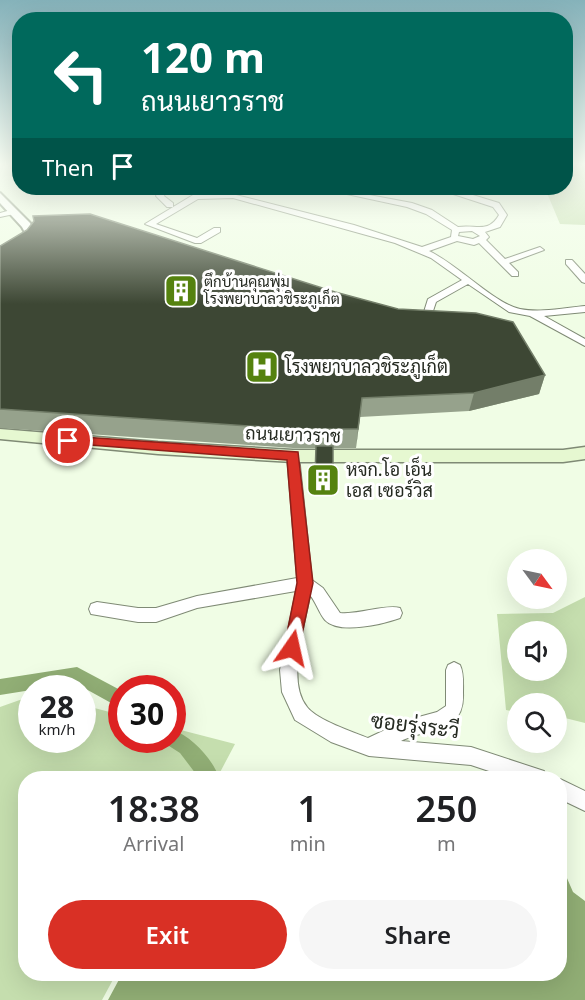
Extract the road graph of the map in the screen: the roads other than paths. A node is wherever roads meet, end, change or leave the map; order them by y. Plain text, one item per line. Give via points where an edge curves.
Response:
1 (172, 211) edge
2 (298, 211) edge
3 (425, 211) edge
4 (500, 211) edge
5 (11, 212) joint
6 (0, 214) edge
7 (217, 230) dead end
8 (456, 234) junction
9 (481, 236) junction
10 (423, 250) junction
11 (540, 250) dead end
12 (0, 261) edge
13 (569, 262) dead end
14 (502, 263) junction
15 (515, 274) dead end
16 (469, 280) junction
17 (585, 280) edge
18 (585, 309) edge
19 (530, 312) junction
20 (428, 315) edge
21 (585, 343) edge
22 (0, 434) edge
23 (585, 453) edge
24 (293, 456) junction
25 (305, 583) junction
26 (97, 609) dead end
27 (394, 613) dead end
28 (454, 670) dead end
29 (369, 747) junction
30 (516, 771) edge
31 (567, 792) edge
32 (585, 801) edge

1 - 7 street via 149,224 198,241
2 - 10 street
3 - 8 street
4 - 9 street via 503,215 497,225
5 - 6 street
5 - 12 street via 32,236
8 - 9 street via 467,228
8 - 9 street via 468,242
8 - 10 street
9 - 14 street
10 - 16 street
11 - 14 street
13 - 17 street
14 - 15 street
16 - 19 street via 512,310
16 - 20 street via 431,301
18 - 19 street
19 - 21 street
22 - 24 main road, ถนนเยาวราช
23 - 24 main road, ถนนเยาวราช
24 - 25 street, ซอยรุ่งระวี
25 - 26 street via 197,602 156,615
25 - 27 street via 319,592 332,616 339,620
25 - 29 street, ซอยรุ่งระวี via 288,670 291,692 301,714 337,736
28 - 29 street via 453,711
29 - 30 street, ซอยรุ่งระวี via 471,756
31 - 32 street

